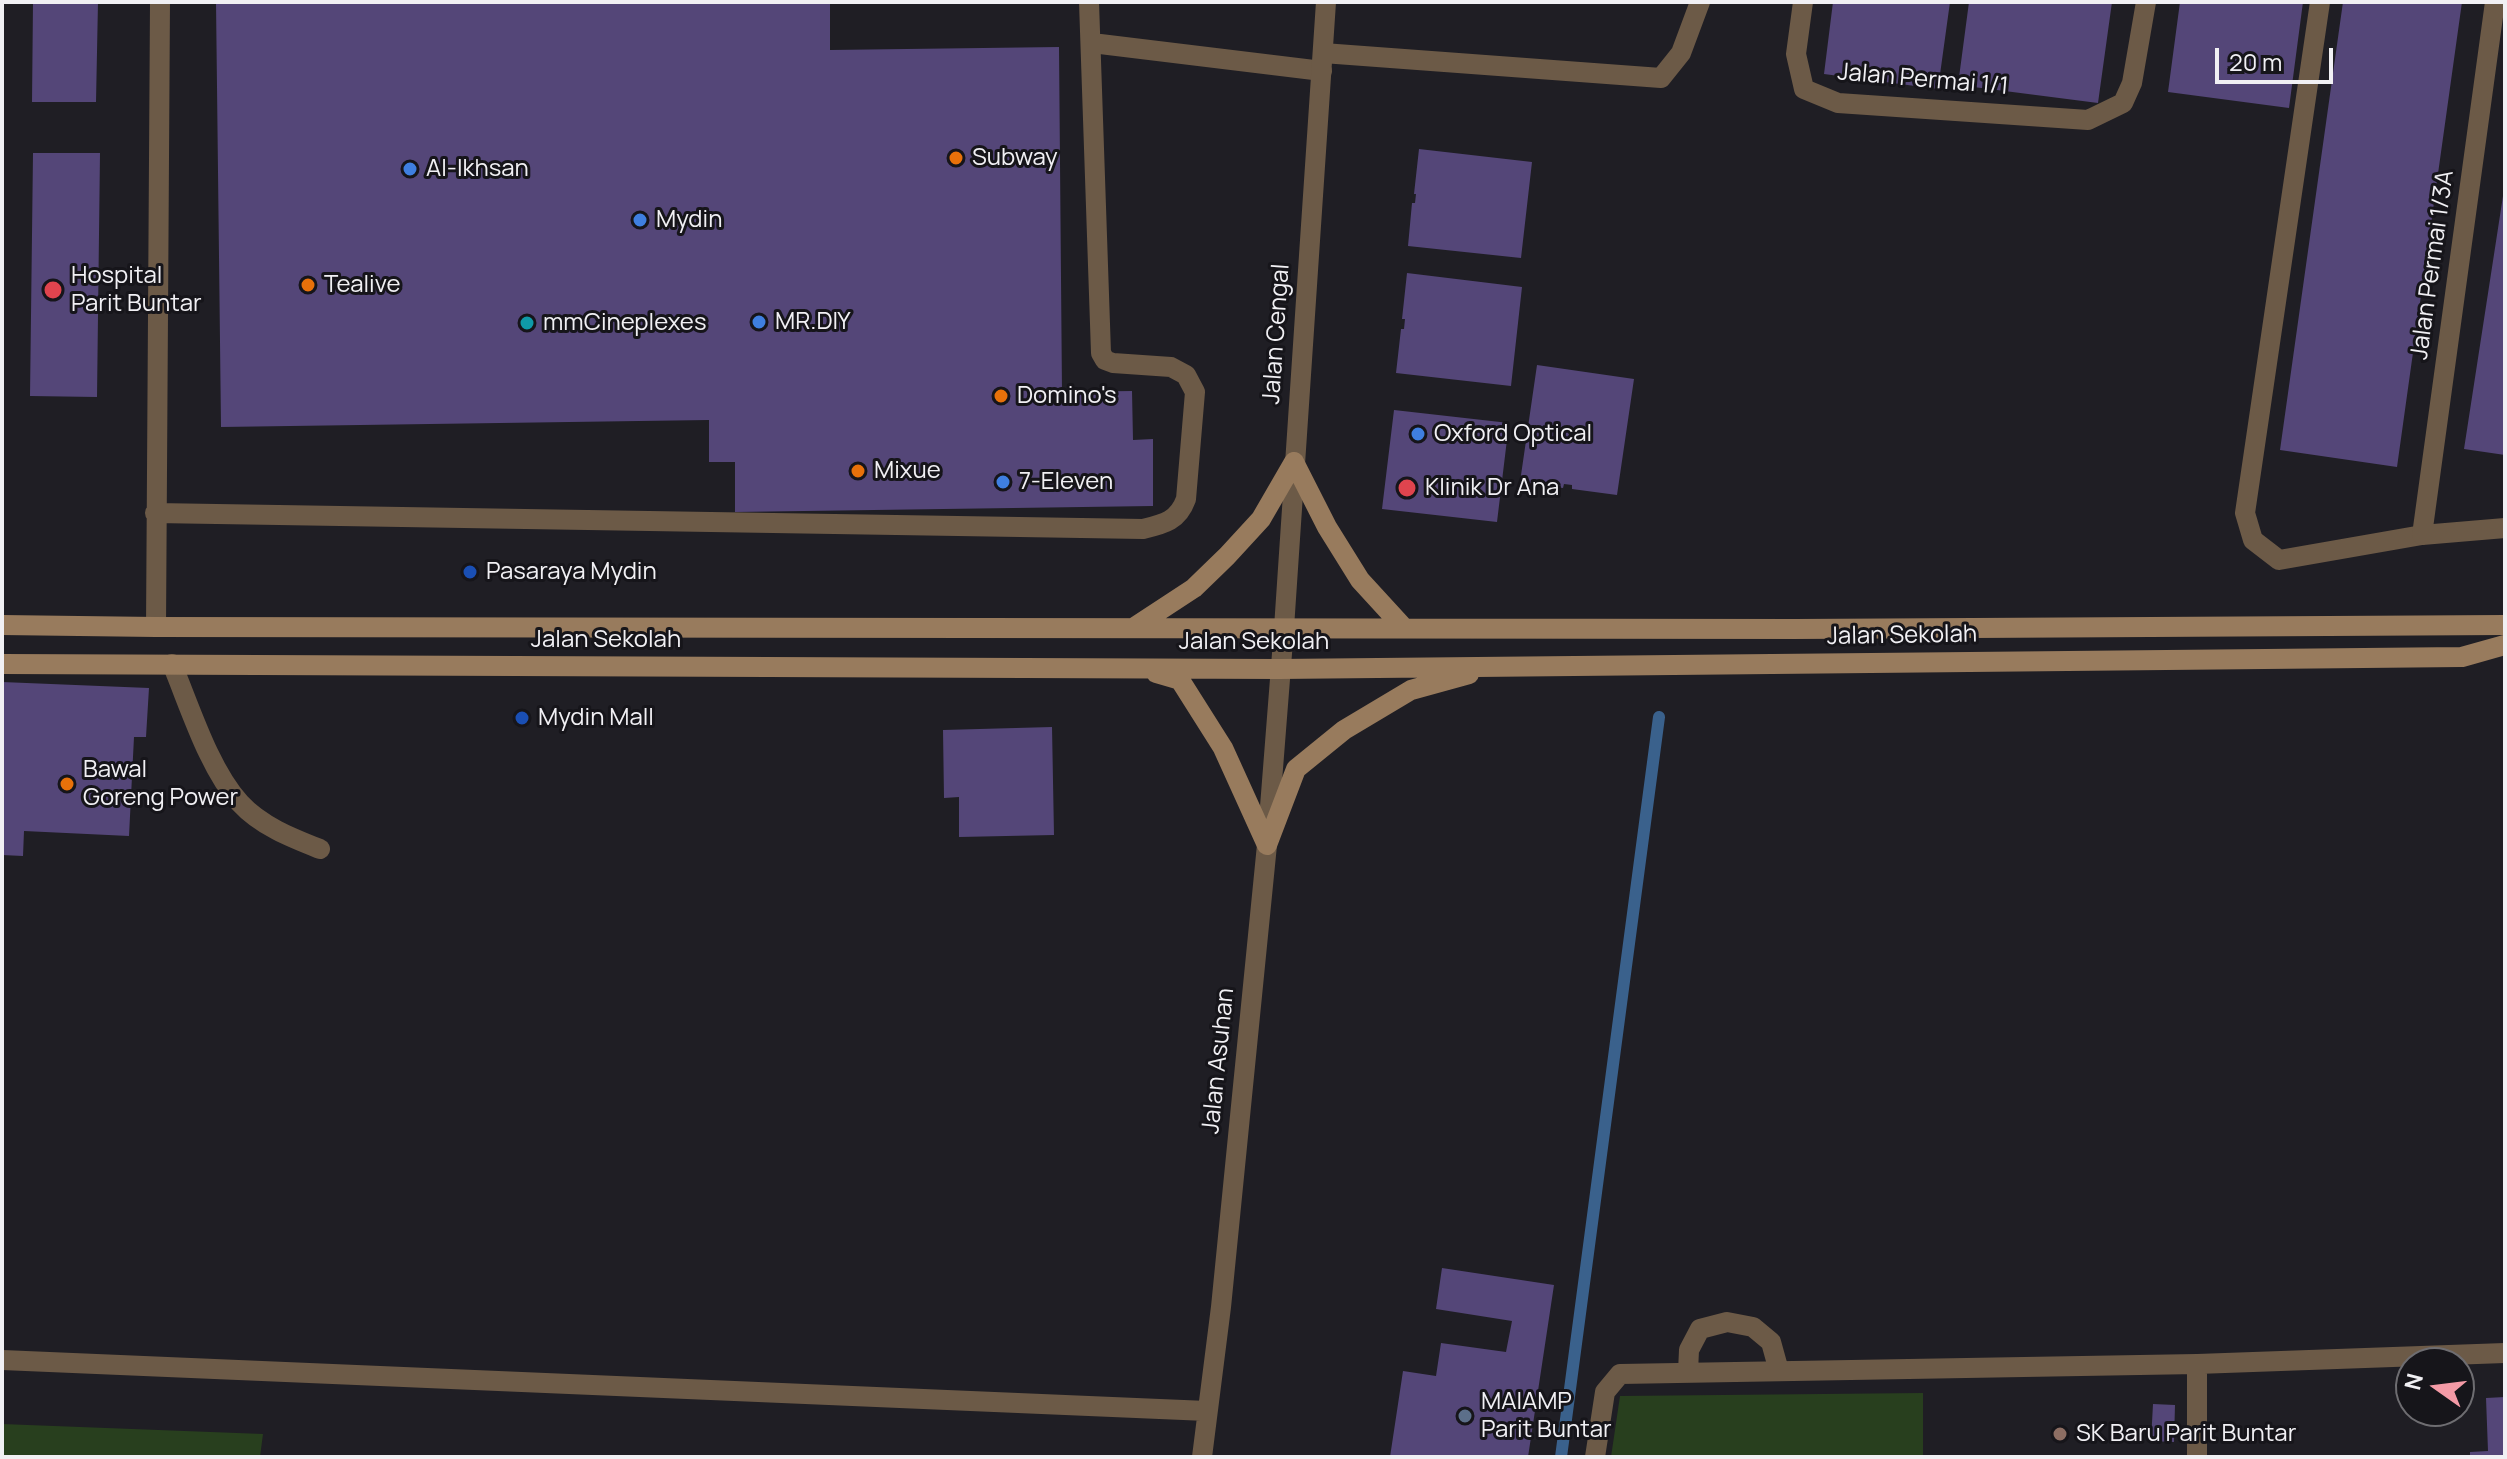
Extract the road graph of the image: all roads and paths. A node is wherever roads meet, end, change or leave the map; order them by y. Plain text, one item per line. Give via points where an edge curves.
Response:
1 (160, 2) edge
2 (1089, 2) edge
3 (1326, 2) edge
4 (1700, 2) edge
5 (1803, 2) edge
6 (2146, 2) edge
7 (2320, 2) edge
8 (2495, 2) edge
9 (1092, 43) junction
10 (1322, 62) junction
11 (1294, 462) junction
12 (155, 513) junction
13 (2505, 528) edge
14 (2422, 535) junction
15 (2, 625) edge
16 (2505, 625) edge
17 (156, 627) junction
18 (1133, 628) junction
19 (1284, 628) junction
20 (1404, 628) junction
21 (2505, 645) edge
22 (2462, 657) junction
23 (2505, 660) edge
24 (2, 664) edge
25 (172, 664) junction
26 (1496, 666) junction
27 (1139, 668) junction
28 (1279, 669) junction
29 (1267, 845) junction
30 (320, 849) dead end
31 (2505, 1353) edge
32 (2, 1360) edge
33 (2197, 1364) junction
34 (1779, 1371) junction
35 (1688, 1372) junction
36 (1207, 1411) junction
37 (1202, 1457) edge
38 (1595, 1457) edge
39 (2197, 1457) edge

1 - 12 street
2 - 9 street
3 - 10 street, Jalan Cengal
4 - 10 street via 1681,53 1661,78
5 - 6 street, Jalan Permai 1/1 via 1796,54 1804,89 1838,103 2088,120 2123,103 2132,83
7 - 14 street via 2245,513 2253,540 2279,560
8 - 14 street, Jalan Permai 1/3A
9 - 10 street
9 - 12 street via 1101,353 1113,363 1171,367 1186,375 1195,392 1186,499 1181,512 1163,524 1143,529
10 - 11 street, Jalan Cengal
11 - 18 street via 1261,519 1227,556 1194,588
11 - 19 street, Jalan Cengal
11 - 20 street via 1360,580
12 - 17 street
13 - 14 street
15 - 17 street, Jalan Sekolah
16 - 20 street, Jalan Sekolah
17 - 18 street, Jalan Sekolah
18 - 19 street, Jalan Sekolah
19 - 20 street, Jalan Sekolah
19 - 28 street, Jalan Cengal
21 - 22 street, Jalan Sekolah
22 - 23 street
22 - 26 street, Jalan Sekolah
24 - 25 street, Jalan Sekolah
25 - 27 street, Jalan Sekolah
25 - 30 street via 214,763 241,804 282,834
26 - 28 street, Jalan Sekolah
26 - 29 street via 1411,690 1344,730 1296,769
27 - 28 street, Jalan Sekolah
27 - 29 street via 1180,680 1223,748
28 - 29 street, Jalan Asuhan
29 - 36 street, Jalan Asuhan
31 - 33 street
32 - 36 street
33 - 34 street
33 - 39 street
34 - 35 street
34 - 35 street via 1771,1342 1753,1327 1727,1322 1700,1329 1689,1350
35 - 38 street via 1620,1374 1605,1392
36 - 37 street, Jalan Asuhan

